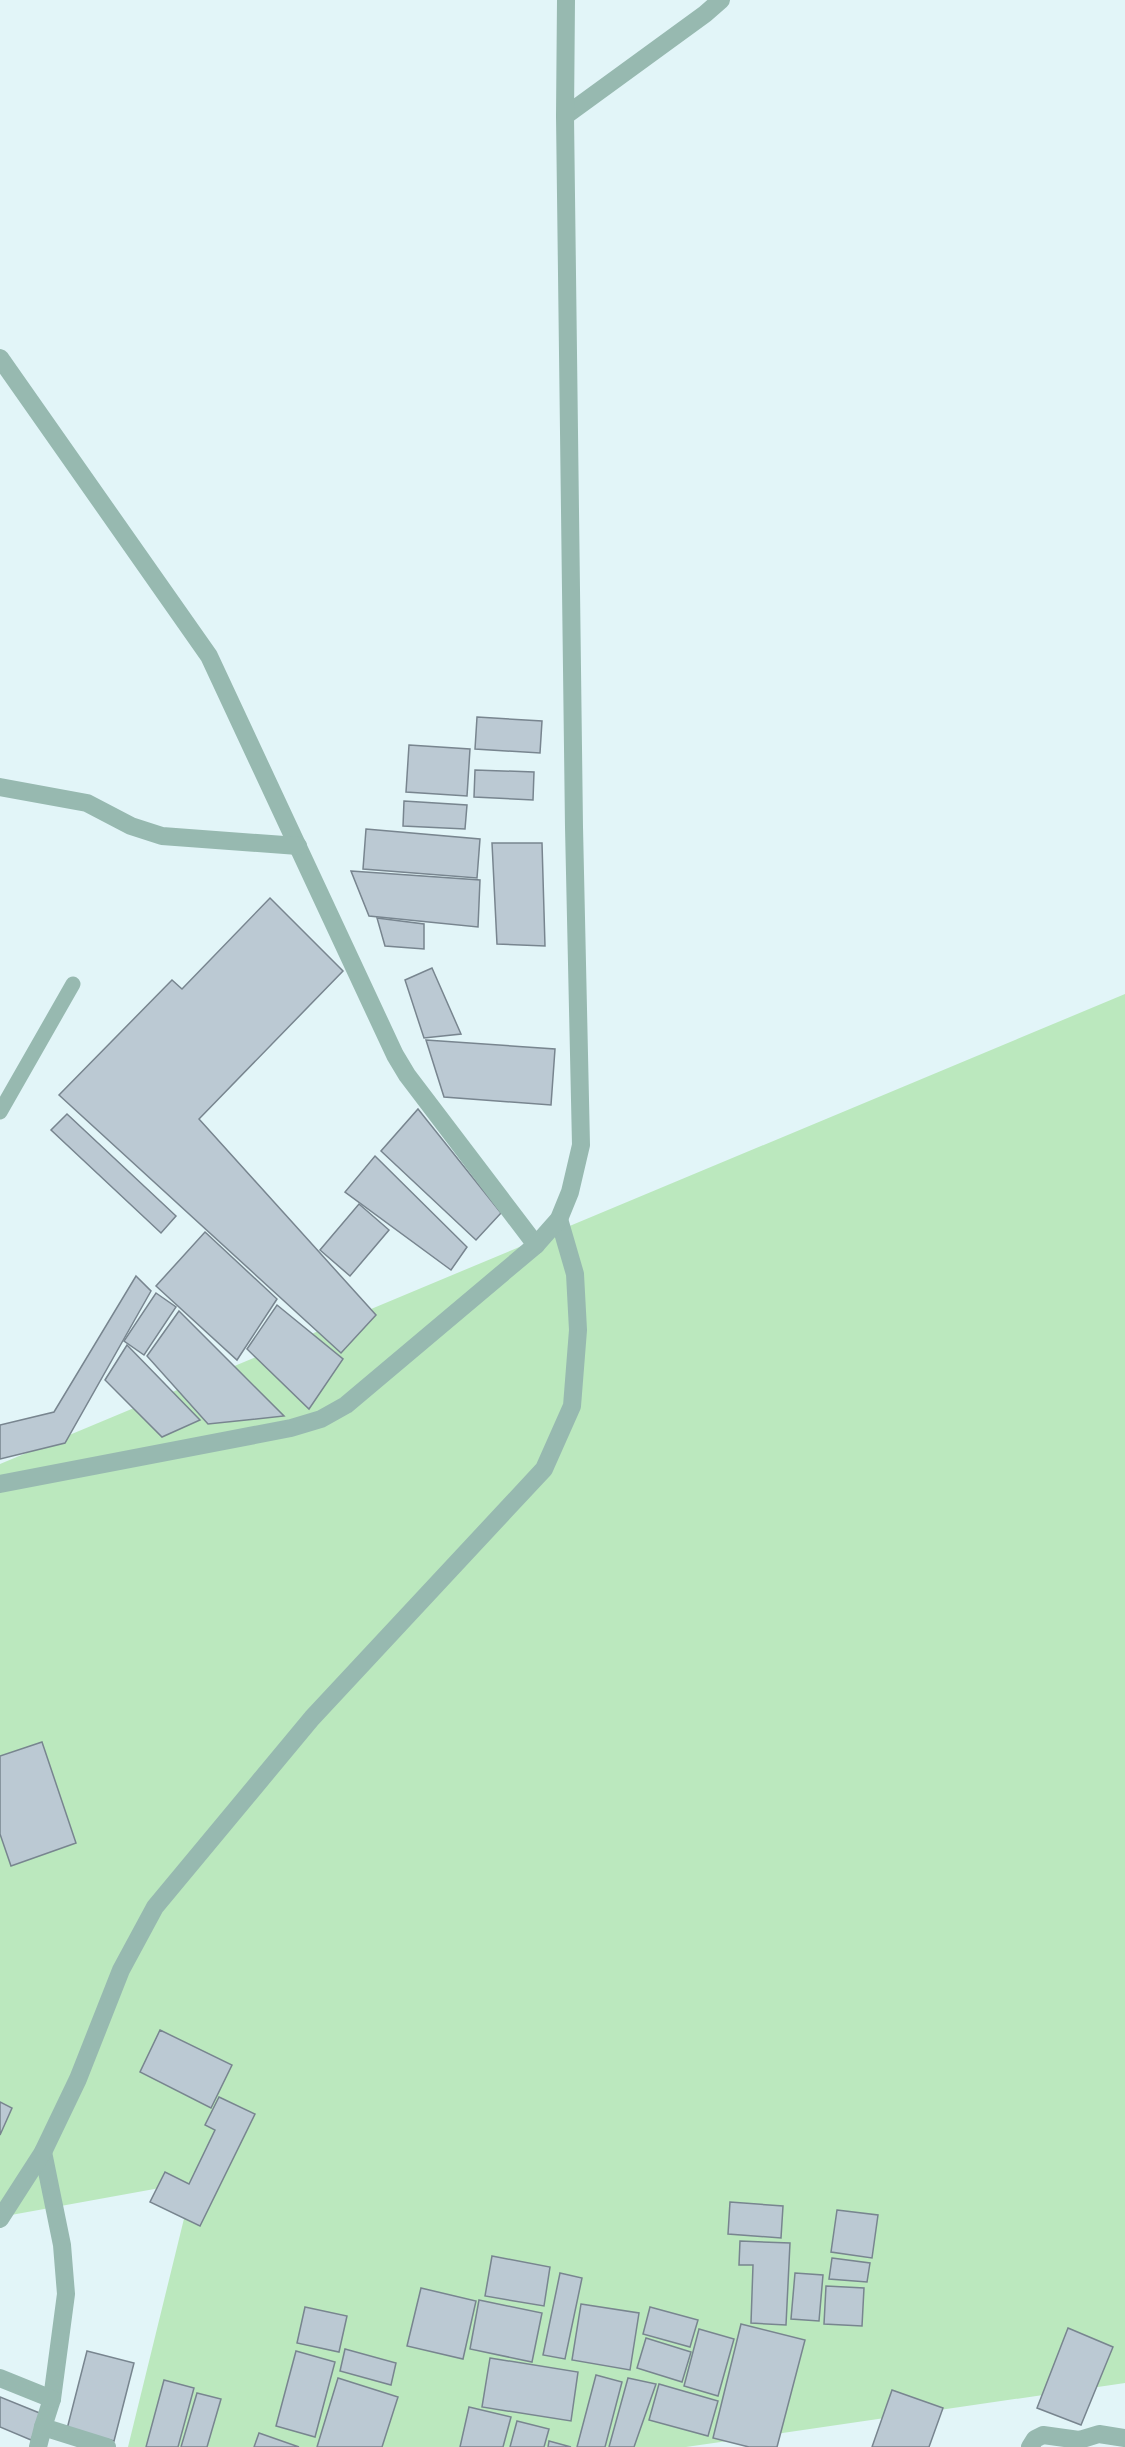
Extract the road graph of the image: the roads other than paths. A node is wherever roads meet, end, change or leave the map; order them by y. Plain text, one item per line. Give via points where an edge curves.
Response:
1 (566, 0) edge
2 (720, 0) edge
3 (565, 116) junction
4 (0, 358) edge
5 (0, 787) edge
6 (298, 846) junction
7 (73, 984) dead end
8 (0, 1112) edge
9 (559, 1219) junction
10 (536, 1245) junction
11 (0, 1484) edge
12 (43, 2152) junction
13 (0, 2219) edge
14 (0, 2378) edge
15 (52, 2399) junction
16 (43, 2427) junction
17 (1125, 2438) edge
18 (38, 2447) edge
19 (107, 2447) edge
20 (1030, 2447) edge

1 - 3 street
2 - 3 street
3 - 9 street via 581,1145
4 - 6 street via 209,656
5 - 6 street via 87,803 131,826 162,836
6 - 10 street via 407,1075
7 - 8 lane
9 - 10 street
9 - 12 street via 575,1274 578,1330 572,1406 544,1470 312,1718 155,1907 121,1970 78,2079
10 - 11 street via 345,1405 321,1419
12 - 13 street
12 - 15 street via 62,2245 66,2294
14 - 15 street
15 - 16 street
16 - 18 street
16 - 19 street
17 - 20 street via 1100,2434 1079,2440 1043,2435

